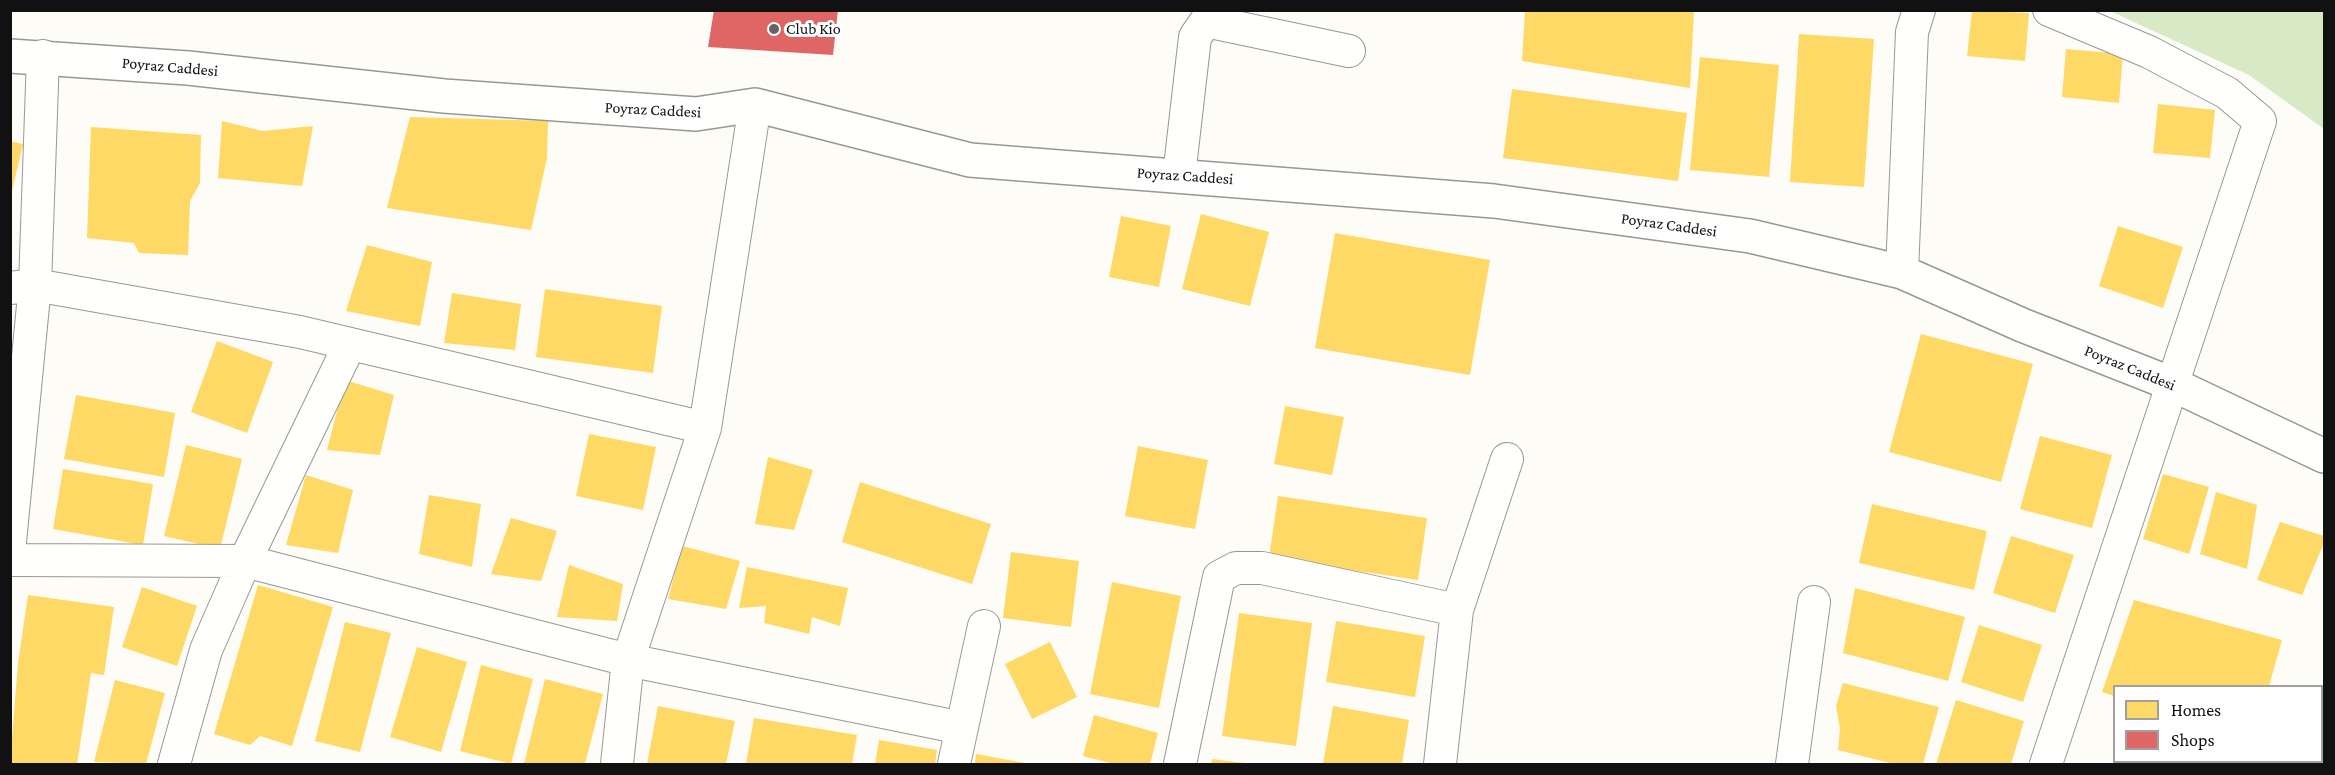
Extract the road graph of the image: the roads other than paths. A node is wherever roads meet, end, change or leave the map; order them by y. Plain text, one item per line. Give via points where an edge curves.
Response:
1 (1919, 10) edge
2 (2049, 10) edge
3 (1349, 51) dead end
4 (10, 56) edge
5 (43, 56) junction
6 (755, 105) junction
7 (1179, 176) junction
8 (1902, 272) junction
9 (23, 287) edge
10 (350, 344) junction
11 (2172, 384) junction
12 (705, 428) junction
13 (2325, 456) edge
14 (1508, 459) dead end
15 (10, 542) edge
16 (10, 560) edge
17 (245, 561) junction
18 (1814, 602) dead end
19 (1457, 610) junction
20 (984, 626) dead end
21 (628, 660) junction
22 (962, 728) junction
23 (174, 765) edge
24 (617, 765) edge
25 (954, 765) edge
26 (1180, 765) edge
27 (1440, 765) edge
28 (1792, 765) edge
29 (2046, 765) edge

1 - 8 street via 1912,32
2 - 11 street via 2148,52 2227,93 2260,121
3 - 7 street via 1206,21 1195,37
4 - 5 street, Poyraz Caddesi
5 - 6 street, Poyraz Caddesi via 444,96 685,114
5 - 9 street
6 - 7 street, Poyraz Caddesi via 970,160
6 - 12 street
7 - 8 street, Poyraz Caddesi via 1494,201 1750,236
8 - 11 street, Poyraz Caddesi
9 - 10 street via 300,332
9 - 15 street
10 - 12 street
10 - 17 street
11 - 13 street, Poyraz Caddesi
11 - 29 street
12 - 21 street
14 - 19 street
16 - 17 street
17 - 21 street
17 - 23 street via 206,650
18 - 28 street
19 - 26 street via 1262,568 1236,568 1219,577
19 - 27 street
20 - 22 street
21 - 22 street
21 - 24 street
22 - 25 street

